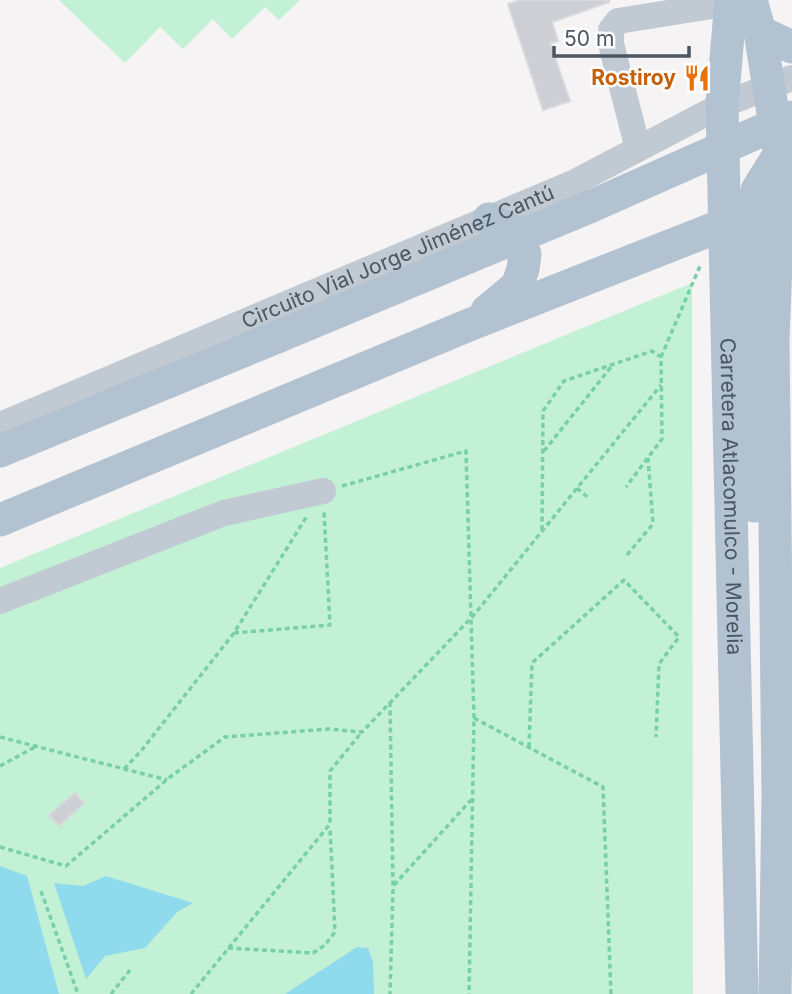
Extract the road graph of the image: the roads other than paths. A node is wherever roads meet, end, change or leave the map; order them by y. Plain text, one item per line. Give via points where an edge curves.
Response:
1 (738, 1) edge
2 (760, 32) junction
3 (792, 47) edge
4 (780, 82) edge
5 (722, 105) junction
6 (792, 117) edge
7 (792, 134) edge
8 (638, 149) junction
9 (787, 208) edge
10 (489, 219) junction
11 (724, 224) junction
12 (784, 297) edge
13 (469, 326) junction
14 (0, 425) edge
15 (0, 451) edge
16 (323, 491) road end
17 (0, 520) edge
18 (784, 580) edge
19 (0, 601) edge
20 (743, 994) edge
21 (775, 994) edge

1 - 2 main road, Carretera Atlacomulco - Morelia
1 - 5 main road, Carretera Atlacomulco - Morelia
1 - 8 street via 618,21 611,30
2 - 3 main road
2 - 4 main road, Carretera Atlacomulco - Morelia
4 - 5 street, Circuito Vial Jorge Jiménez Cantú
4 - 9 main road, Carretera Atlacomulco - Morelia via 780,157
5 - 8 street, Circuito Vial Jorge Jiménez Cantú
5 - 11 main road, Carretera Atlacomulco - Morelia
6 - 15 main road, Circuito Vial Jorge Jiménez Cantú, bridge via 594,205
7 - 20 main road, bridge via 757,190 750,233 757,800
8 - 10 street, Circuito Vial Jorge Jiménez Cantú
9 - 11 main road
9 - 12 main road, Carretera Atlacomulco - Morelia
10 - 13 main road via 511,230 525,254 523,269 517,286
10 - 14 street, Circuito Vial Jorge Jiménez Cantú
11 - 13 main road
11 - 20 main road, Carretera Atlacomulco - Morelia
12 - 18 main road, Carretera Atlacomulco - Morelia via 773,354
13 - 17 main road
16 - 19 street via 224,513
18 - 21 main road, Carretera Atlacomulco - Morelia

